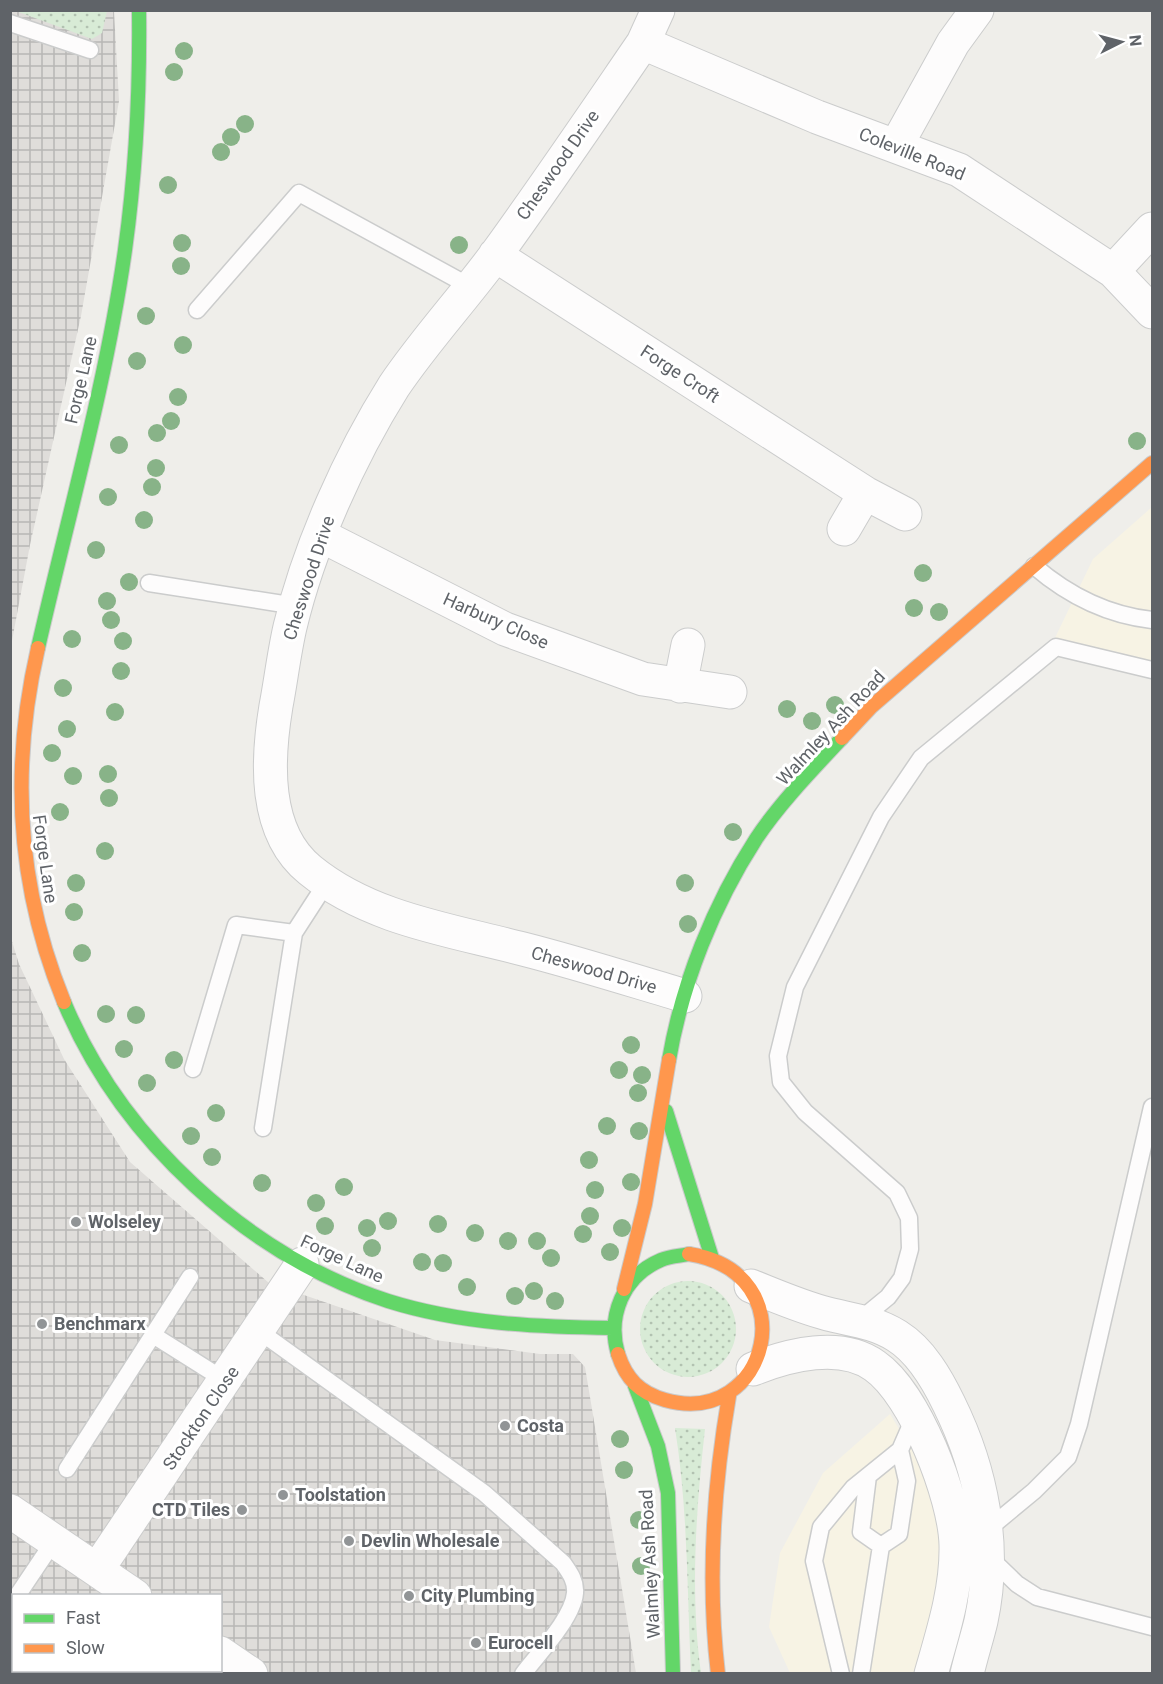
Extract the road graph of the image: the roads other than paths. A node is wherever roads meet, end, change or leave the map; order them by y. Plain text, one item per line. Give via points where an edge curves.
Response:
1 (139, 10) edge
2 (658, 10) edge
3 (977, 10) edge
4 (10, 23) edge
5 (643, 43) junction
6 (90, 50) dead end
7 (896, 146) junction
8 (1152, 229) edge
9 (495, 255) junction
10 (1113, 271) junction
11 (471, 287) junction
12 (196, 310) dead end
13 (1152, 312) edge
14 (1152, 463) edge
15 (865, 493) junction
16 (905, 514) dead end
17 (844, 529) dead end
18 (320, 535) junction
19 (1034, 566) junction
20 (149, 583) dead end
21 (296, 606) junction
22 (1152, 620) edge
23 (688, 645) dead end
24 (1152, 670) edge
25 (680, 686) junction
26 (730, 692) dead end
27 (17, 847) edge
28 (327, 882) junction
29 (294, 933) junction
30 (685, 996) junction
31 (193, 1069) dead end
32 (663, 1104) junction
33 (1152, 1107) edge
34 (263, 1128) dead end
35 (712, 1258) junction
36 (302, 1264) junction
37 (190, 1277) dead end
38 (751, 1286) junction
39 (624, 1289) junction
40 (860, 1320) junction
41 (613, 1328) junction
42 (259, 1331) junction
43 (153, 1335) junction
44 (753, 1369) junction
45 (226, 1381) junction
46 (635, 1386) junction
47 (729, 1396) junction
48 (914, 1418) junction
49 (900, 1450) junction
50 (67, 1469) dead end
51 (868, 1476) junction
52 (10, 1511) edge
53 (54, 1540) junction
54 (987, 1542) junction
55 (881, 1546) junction
56 (97, 1570) junction
57 (18, 1594) edge
58 (132, 1594) edge
59 (1152, 1627) edge
60 (222, 1654) edge
61 (251, 1674) edge
62 (522, 1674) edge
63 (673, 1674) edge
64 (718, 1674) edge
65 (841, 1674) edge
66 (861, 1674) edge
67 (931, 1674) edge
68 (967, 1674) edge

1 - 27 street, Forge Lane via 141,84 132,198 112,324 24,721
2 - 5 street, Cheswood Drive
3 - 7 street via 953,43
4 - 6 lane
5 - 7 street, Coleville Road
5 - 9 street, Cheswood Drive
7 - 10 street, Coleville Road via 959,170
8 - 10 street
9 - 11 street, Cheswood Drive
9 - 15 street, Forge Croft
10 - 13 street, Coleville Road
11 - 12 lane via 299,193
11 - 18 street, Cheswood Drive via 394,386
14 - 19 street, Walmley Ash Road
15 - 16 street, Forge Croft
15 - 17 street
18 - 21 street, Cheswood Drive
18 - 25 street, Harbury Close via 505,629 643,679
19 - 22 lane via 1084,601 1114,613
19 - 30 street, Walmley Ash Road via 871,706 757,838 716,910
20 - 21 lane
21 - 28 street, Cheswood Drive via 272,730 272,794 276,816 295,852 307,868
23 - 25 street
24 - 40 lane via 1056,647 921,758 881,817 795,987 778,1056 781,1082 806,1112 897,1193 909,1218 910,1249 902,1278 888,1297
25 - 26 street, Harbury Close
27 - 36 street, Forge Lane via 53,975 82,1042 115,1095 171,1161 207,1196
28 - 29 lane
28 - 30 street, Cheswood Drive via 342,893 421,923
29 - 31 lane via 236,925
29 - 34 lane
30 - 32 street, Walmley Ash Road
32 - 35 street, Walmley Ash Road
32 - 39 street, Walmley Ash Road via 645,1204
33 - 54 lane via 1068,1457
35 - 38 street via 732,1268
35 - 39 street via 689,1254 664,1258 642,1270
36 - 41 street, Forge Lane via 389,1301 425,1311 498,1322
36 - 42 street, Stockton Close
37 - 43 lane
38 - 40 street via 800,1306
38 - 44 street via 757,1298 762,1333
39 - 41 street
40 - 54 street via 899,1337 920,1356 940,1386 964,1434 982,1496
41 - 46 street via 615,1348
42 - 45 street, Stockton Close
42 - 62 lane via 484,1493 563,1563 573,1577 575,1594 567,1616
43 - 45 lane
43 - 50 lane
44 - 47 street
44 - 48 street via 783,1357 844,1354 875,1366 899,1391
45 - 56 street, Stockton Close
46 - 47 street via 666,1400 690,1403 707,1403
46 - 63 street, Walmley Ash Road via 652,1422 669,1507
47 - 64 street via 714,1505 712,1593
48 - 49 lane
48 - 67 street via 949,1499 956,1544 952,1595
49 - 51 lane
49 - 55 lane via 907,1481 899,1534
51 - 55 lane via 861,1532
51 - 65 lane via 821,1527 814,1561
52 - 53 street
53 - 56 street
53 - 57 lane
54 - 59 lane via 1017,1584 1037,1597
54 - 68 street via 981,1619
55 - 66 lane
56 - 58 street
60 - 61 street

